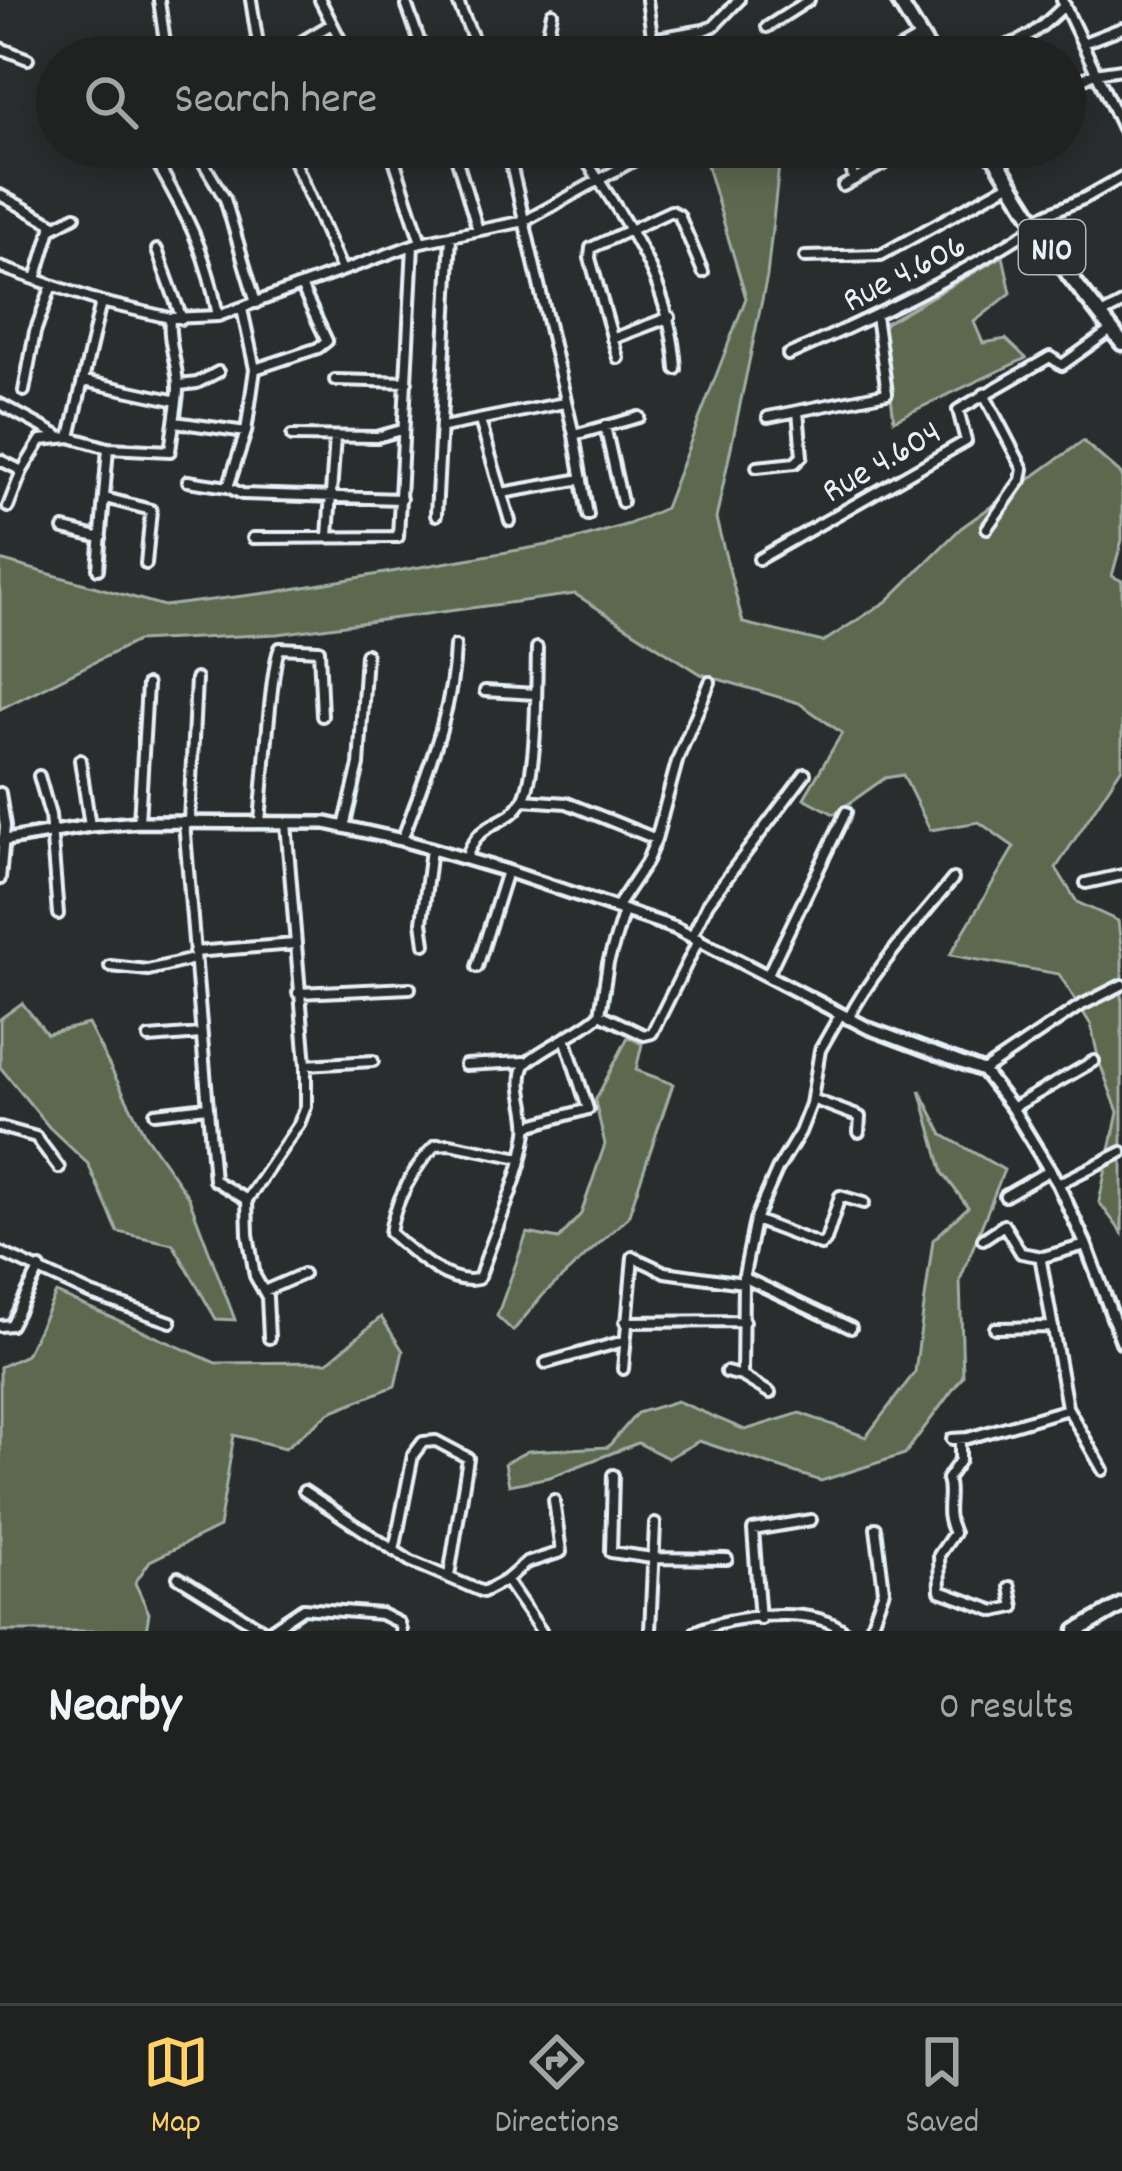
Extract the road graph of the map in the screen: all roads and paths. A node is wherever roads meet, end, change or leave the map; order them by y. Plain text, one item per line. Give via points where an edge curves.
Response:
1 (159, 0) edge
2 (251, 0) edge
3 (320, 0) edge
4 (458, 0) edge
5 (647, 0) edge
6 (739, 0) edge
7 (809, 0) edge
8 (898, 0) edge
9 (1064, 2) edge
10 (407, 6) dead end
11 (553, 14) dead end
12 (330, 25) junction
13 (767, 27) dead end
14 (1122, 28) edge
15 (164, 36) edge
16 (257, 36) edge
17 (311, 36) edge
18 (337, 36) edge
19 (418, 36) edge
20 (473, 36) edge
21 (548, 36) edge
22 (652, 36) joint
23 (918, 36) edge
24 (1027, 36) edge
25 (1080, 36) edge
26 (1086, 43) edge
27 (0, 48) edge
28 (1086, 50) edge
29 (28, 58) dead end
30 (1122, 69) edge
31 (1094, 73) junction
32 (1086, 77) edge
33 (1122, 128) edge
34 (160, 168) edge
35 (207, 168) edge
36 (297, 168) edge
37 (396, 168) edge
38 (459, 168) edge
39 (512, 168) edge
40 (591, 168) edge
41 (621, 168) edge
42 (852, 168) edge
43 (874, 168) edge
44 (1001, 168) edge
45 (1122, 176) edge
46 (854, 180) junction
47 (599, 182) junction
48 (1011, 183) junction
49 (843, 187) dead end
50 (0, 195) edge
51 (75, 216) dead end
52 (525, 221) junction
53 (1036, 222) junction
54 (55, 225) junction
55 (478, 230) junction
56 (632, 230) junction
57 (451, 236) junction
58 (417, 244) junction
59 (157, 250) dead end
60 (805, 256) dead end
61 (0, 266) edge
62 (343, 270) junction
63 (703, 272) dead end
64 (36, 279) junction
65 (52, 285) junction
66 (302, 286) junction
67 (101, 302) junction
68 (256, 303) junction
69 (1122, 304) edge
70 (242, 309) junction
71 (1100, 315) junction
72 (218, 316) junction
73 (876, 316) junction
74 (670, 317) junction
75 (176, 319) junction
76 (1111, 330) junction
77 (612, 339) junction
78 (1122, 343) edge
79 (788, 355) dead end
80 (618, 358) dead end
81 (255, 369) junction
82 (676, 369) dead end
83 (218, 372) dead end
84 (335, 380) dead end
85 (84, 381) junction
86 (406, 382) junction
87 (180, 385) junction
88 (24, 391) dead end
89 (984, 394) junction
90 (177, 401) junction
91 (0, 404) edge
92 (564, 404) junction
93 (797, 411) junction
94 (768, 416) dead end
95 (639, 417) dead end
96 (480, 421) junction
97 (176, 422) junction
98 (605, 426) junction
99 (443, 427) junction
100 (402, 430) junction
101 (247, 432) junction
102 (58, 436) junction
103 (292, 436) dead end
104 (335, 436) junction
105 (574, 436) junction
106 (70, 437) junction
107 (107, 448) junction
108 (0, 460) edge
109 (757, 467) dead end
110 (22, 471) junction
111 (582, 479) junction
112 (188, 481) dead end
113 (228, 487) junction
114 (502, 493) junction
115 (332, 497) junction
116 (105, 498) junction
117 (400, 499) junction
118 (622, 502) dead end
119 (8, 507) dead end
120 (436, 515) dead end
121 (588, 515) dead end
122 (510, 520) dead end
123 (987, 528) dead end
124 (64, 529) dead end
125 (328, 536) junction
126 (101, 538) junction
127 (253, 538) dead end
128 (759, 559) dead end
129 (146, 564) dead end
130 (98, 569) dead end
131 (455, 646) dead end
132 (537, 648) dead end
133 (366, 654) dead end
134 (196, 679) dead end
135 (710, 682) dead end
136 (148, 685) dead end
137 (485, 691) dead end
138 (536, 694) junction
139 (322, 716) dead end
140 (80, 760) dead end
141 (805, 774) dead end
142 (39, 776) dead end
143 (0, 793) edge
144 (523, 800) junction
145 (846, 812) dead end
146 (186, 821) junction
147 (260, 821) junction
148 (286, 821) junction
149 (140, 822) junction
150 (89, 826) junction
151 (344, 827) junction
152 (50, 833) junction
153 (656, 839) junction
154 (403, 840) junction
155 (1, 841) edge
156 (431, 849) junction
157 (466, 859) junction
158 (508, 871) junction
159 (1122, 874) edge
160 (0, 879) edge
161 (953, 879) dead end
162 (1086, 884) dead end
163 (620, 910) junction
164 (58, 914) dead end
165 (695, 938) junction
166 (296, 944) junction
167 (425, 944) dead end
168 (194, 955) junction
169 (110, 966) dead end
170 (477, 967) dead end
171 (767, 976) junction
172 (1122, 985) edge
173 (410, 988) dead end
174 (298, 993) junction
175 (600, 1014) junction
176 (844, 1017) junction
177 (202, 1034) junction
178 (149, 1038) dead end
179 (566, 1041) junction
180 (373, 1061) dead end
181 (1094, 1061) dead end
182 (526, 1062) junction
183 (307, 1065) junction
184 (465, 1065) dead end
185 (983, 1071) junction
186 (812, 1099) junction
187 (207, 1108) junction
188 (1012, 1108) junction
189 (155, 1113) dead end
190 (528, 1126) junction
191 (0, 1127) edge
192 (859, 1132) dead end
193 (1122, 1152) edge
194 (520, 1158) junction
195 (59, 1168) dead end
196 (1050, 1170) junction
197 (1058, 1184) junction
198 (1005, 1196) dead end
199 (247, 1200) junction
200 (864, 1203) dead end
201 (755, 1220) junction
202 (983, 1239) dead end
203 (1086, 1245) junction
204 (0, 1252) edge
205 (1043, 1257) junction
206 (40, 1268) junction
207 (303, 1274) dead end
208 (743, 1280) junction
209 (264, 1291) junction
210 (744, 1321) junction
211 (171, 1322) dead end
212 (625, 1322) junction
213 (0, 1326) edge
214 (1053, 1327) junction
215 (850, 1328) dead end
216 (995, 1328) dead end
217 (269, 1337) dead end
218 (624, 1341) junction
219 (1122, 1342) edge
220 (546, 1363) dead end
221 (623, 1369) dead end
222 (727, 1372) dead end
223 (742, 1376) junction
224 (770, 1393) dead end
225 (1068, 1409) junction
226 (1103, 1470) dead end
227 (614, 1475) dead end
228 (304, 1491) dead end
229 (554, 1500) dead end
230 (811, 1520) dead end
231 (655, 1524) dead end
232 (877, 1528) dead end
233 (394, 1552) junction
234 (652, 1558) junction
235 (728, 1559) dead end
236 (449, 1576) junction
237 (178, 1577) dead end
238 (506, 1580) junction
239 (1010, 1588) dead end
240 (1122, 1605) edge
241 (760, 1619) junction
242 (716, 1627) edge
243 (267, 1631) edge
244 (401, 1631) edge
245 (541, 1631) edge
246 (650, 1631) edge
247 (696, 1631) edge
248 (844, 1631) edge
249 (869, 1631) edge
250 (1077, 1631) edge

1 - 15 street
2 - 16 street
3 - 12 street
4 - 20 street
5 - 22 street
6 - 22 street via 714,26
7 - 13 street
8 - 23 highway
9 - 24 street
9 - 25 street
10 - 19 street
11 - 21 street
12 - 17 street
12 - 18 street
14 - 26 street
27 - 29 street
28 - 31 street
30 - 31 street
31 - 32 street
31 - 33 street
34 - 72 street via 210,268
35 - 68 street via 225,199
36 - 62 street
37 - 58 street
38 - 55 street
39 - 52 street
40 - 47 street
41 - 47 street
42 - 46 street
43 - 46 street
44 - 48 highway, N10
45 - 53 street, Rue 4.606
46 - 49 street
47 - 52 street
47 - 56 street
48 - 53 highway, N10
48 - 60 street via 881,255
50 - 54 street
51 - 54 street
52 - 55 street
52 - 92 street
53 - 71 highway, N10
53 - 73 street, Rue 4.606 via 992,255
54 - 64 street
55 - 57 street
56 - 63 street via 676,212
56 - 74 street
56 - 77 street via 588,253
57 - 58 street
57 - 99 street
58 - 62 street
58 - 86 street
59 - 75 street
61 - 64 street
62 - 66 street
64 - 65 street
65 - 67 street
65 - 88 street
66 - 68 street
66 - 81 street via 327,341
67 - 75 street
67 - 85 street
68 - 70 street
69 - 71 street
70 - 72 street
70 - 81 street
71 - 76 highway, N10
72 - 75 street
73 - 79 street, Rue 4.606
73 - 93 street via 886,393
74 - 77 street
74 - 82 street
75 - 87 street via 169,335
76 - 78 highway, N10
76 - 89 street via 1062,365 1050,357
77 - 80 street
81 - 101 street
83 - 87 street
84 - 86 street
85 - 90 street
85 - 106 street
86 - 100 street
87 - 90 street
89 - 123 street via 1023,469
89 - 128 street, Rue 4.604 via 958,410 965,441
90 - 97 street
91 - 102 street
92 - 96 street
92 - 105 street
93 - 94 street
93 - 109 street via 802,456
95 - 98 street
96 - 99 street
96 - 114 street
97 - 101 street
97 - 107 street via 166,453
98 - 105 street
98 - 118 street
99 - 120 street
100 - 104 street
100 - 117 street
101 - 113 street
102 - 106 street
102 - 110 street via 41,440
103 - 104 street
104 - 115 street
105 - 111 street
106 - 107 street
107 - 116 street
108 - 110 street
110 - 119 street
111 - 114 street
111 - 121 street
112 - 113 street
113 - 115 street
114 - 122 street
115 - 117 street
115 - 125 street
116 - 126 street
116 - 129 street via 151,510
117 - 125 street via 395,539
124 - 126 street
125 - 127 street
126 - 130 street
131 - 154 street via 447,713
132 - 138 street
133 - 151 street via 359,764
134 - 146 street
135 - 153 street
136 - 149 street
137 - 138 street
138 - 144 street
139 - 147 street via 319,650 280,648
140 - 150 street
141 - 165 street via 708,903
142 - 152 street
143 - 155 street
144 - 153 street via 567,803
144 - 157 street via 478,832
145 - 171 street
146 - 147 street
146 - 149 street
146 - 168 street
147 - 148 street
148 - 151 street
148 - 166 street
149 - 150 street
150 - 152 street
151 - 154 street
152 - 155 street
152 - 164 street
153 - 163 street
154 - 156 street
155 - 160 street
156 - 157 street
156 - 167 street
157 - 158 street
158 - 163 street
158 - 170 street
159 - 162 street
161 - 176 street
163 - 165 street
163 - 175 street
165 - 171 street
165 - 175 street via 652,1033
166 - 168 street
166 - 174 street
168 - 169 street via 148,970
168 - 177 street
171 - 176 street
172 - 185 street
173 - 174 street
174 - 183 street
175 - 179 street
176 - 185 street
176 - 186 street via 820,1050
177 - 178 street
177 - 187 street
179 - 182 street
179 - 190 street via 588,1109
180 - 183 street
181 - 188 street
182 - 184 street
182 - 190 street
183 - 199 street via 304,1114
185 - 188 street
186 - 192 street via 860,1117
186 - 201 street
187 - 189 street
187 - 199 street via 214,1180
188 - 196 street
190 - 194 street
191 - 195 street via 36,1137
193 - 197 street
194 - 194 street via 476,1281 447,1274 390,1233 436,1145
196 - 197 street
196 - 198 street
197 - 203 street
199 - 209 street via 255,1276
200 - 201 street via 840,1196 821,1245
201 - 208 street
202 - 205 street via 1004,1225 1021,1253
203 - 205 street
203 - 219 street
204 - 206 street
205 - 214 street
206 - 211 street
206 - 213 street via 11,1325
207 - 209 street
208 - 210 street
208 - 212 street via 665,1272 633,1257
208 - 215 street
209 - 217 street
210 - 212 street
210 - 223 street
212 - 218 street
214 - 216 street
214 - 225 street
218 - 220 street
218 - 221 street
222 - 223 street
223 - 224 street
225 - 226 street
225 - 239 street via 956,1439 960,1460 947,1479 945,1503 954,1533 939,1555 940,1591 995,1611 1014,1607
227 - 234 street via 611,1552
228 - 233 street
229 - 238 street via 561,1552 526,1563
230 - 241 street via 754,1529
231 - 234 street
232 - 249 street via 884,1591
233 - 236 street
233 - 236 street via 413,1455 436,1441 468,1460
234 - 235 street
234 - 246 street
236 - 238 street via 478,1592
237 - 243 street
238 - 245 street
240 - 250 highway
241 - 242 street
241 - 248 street via 812,1615
242 - 247 street
243 - 244 street via 312,1608 381,1614

